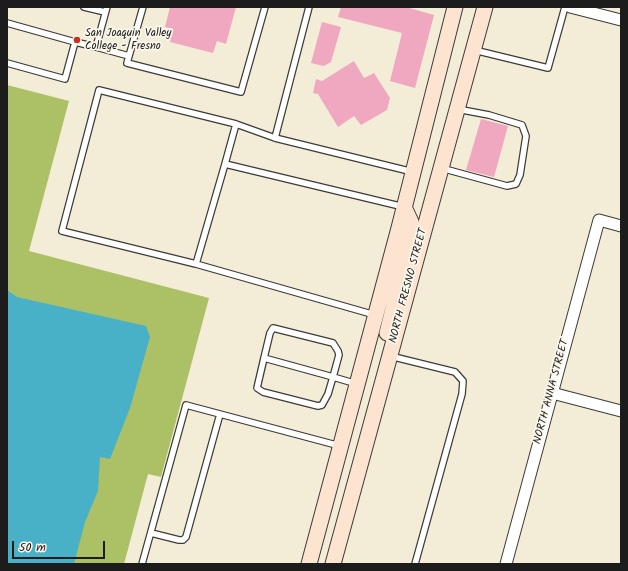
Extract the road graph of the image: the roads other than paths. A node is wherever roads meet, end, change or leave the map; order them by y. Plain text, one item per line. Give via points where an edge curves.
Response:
1 (84, 7) edge
2 (143, 7) edge
3 (265, 7) edge
4 (309, 7) edge
5 (455, 7) edge
6 (485, 7) edge
7 (565, 7) edge
8 (570, 7) edge
9 (106, 10) edge
10 (621, 20) edge
11 (7, 24) edge
12 (75, 42) junction
13 (96, 47) junction
14 (473, 50) junction
15 (129, 56) junction
16 (7, 63) edge
17 (457, 109) junction
18 (236, 124) junction
19 (275, 138) junction
20 (225, 164) junction
21 (441, 168) junction
22 (413, 172) junction
23 (404, 207) junction
24 (621, 226) edge
25 (196, 264) junction
26 (375, 315) junction
27 (390, 355) junction
28 (264, 358) junction
29 (333, 377) junction
30 (357, 384) junction
31 (552, 393) junction
32 (621, 411) edge
33 (220, 414) junction
34 (340, 446) junction
35 (151, 534) junction
36 (142, 564) edge
37 (309, 564) edge
38 (333, 564) edge
39 (415, 564) edge
40 (506, 564) edge

1 - 9 lane
2 - 15 lane
3 - 15 lane via 241,92 127,63
4 - 19 lane
5 - 22 main road
6 - 14 main road, NORTH FRESNO STREET
7 - 14 lane via 548,68
8 - 10 street
9 - 13 lane
11 - 12 lane
12 - 13 lane
12 - 16 lane via 65,79
13 - 15 lane
14 - 17 main road, NORTH FRESNO STREET
17 - 21 main road, NORTH FRESNO STREET
17 - 21 lane via 522,125 526,136 522,165 516,184 507,186
18 - 19 lane
18 - 20 lane
18 - 25 lane via 99,90 62,231
19 - 22 lane
20 - 23 lane
20 - 25 lane
21 - 27 main road, NORTH FRESNO STREET
22 - 23 main road
23 - 26 main road
23 - 27 main road via 411,222 411,236 386,340
24 - 31 street, NORTH ANNA STREET via 599,220
25 - 26 lane
26 - 30 main road
27 - 38 main road, NORTH FRESNO STREET
27 - 39 lane via 455,372 463,381 462,394
28 - 29 lane
28 - 29 lane via 257,384 259,390 318,406 327,399
28 - 29 lane via 273,328 333,343 339,355
29 - 30 lane
30 - 34 main road
31 - 32 street
31 - 40 street, NORTH ANNA STREET
33 - 34 lane
33 - 35 lane via 186,537 179,540
33 - 35 lane via 186,405
34 - 37 main road
35 - 36 lane

